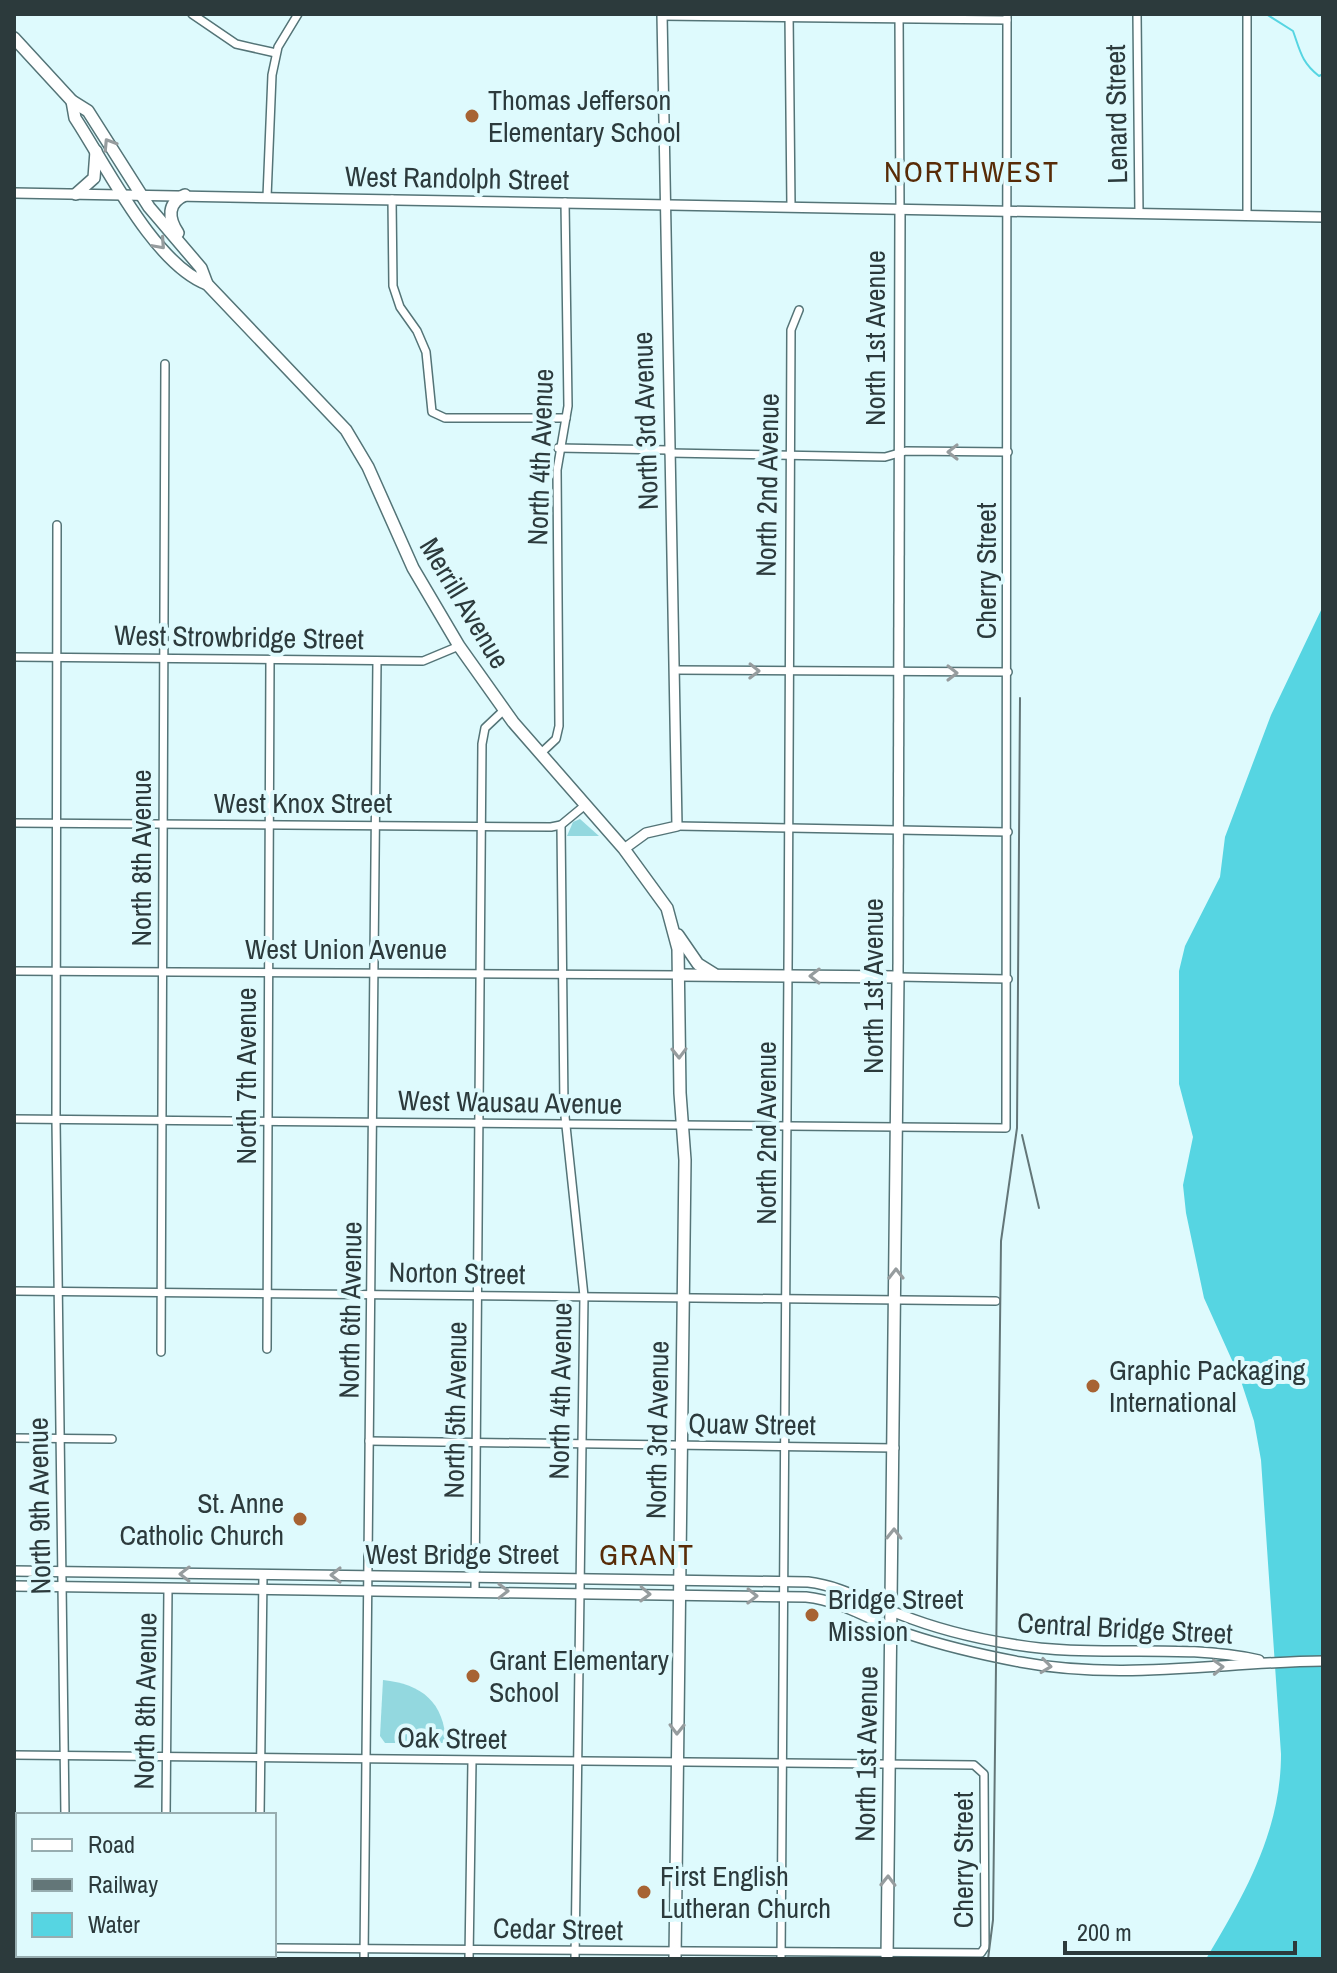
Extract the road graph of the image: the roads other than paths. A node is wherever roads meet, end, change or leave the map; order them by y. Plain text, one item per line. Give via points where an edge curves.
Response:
1 (192, 14) edge
2 (298, 14) edge
3 (1137, 14) edge
4 (1247, 14) edge
5 (662, 15) edge
6 (789, 16) edge
7 (899, 16) edge
8 (1007, 17) edge
9 (14, 38) edge
10 (276, 53) junction
11 (72, 101) junction
12 (96, 151) junction
13 (14, 193) edge
14 (76, 194) junction
15 (123, 194) junction
16 (140, 194) junction
17 (185, 195) junction
18 (267, 197) junction
19 (392, 199) junction
20 (565, 202) junction
21 (664, 205) junction
22 (791, 207) junction
23 (900, 209) junction
24 (1009, 211) junction
25 (1139, 214) junction
26 (1247, 216) junction
27 (1323, 217) edge
28 (189, 254) junction
29 (207, 284) junction
30 (799, 310) dead end
31 (165, 364) dead end
32 (566, 418) junction
33 (558, 448) junction
34 (669, 452) junction
35 (1008, 452) junction
36 (898, 453) junction
37 (790, 455) junction
38 (57, 525) dead end
39 (459, 646) junction
40 (14, 657) edge
41 (58, 657) junction
42 (164, 659) junction
43 (270, 660) junction
44 (377, 661) junction
45 (676, 670) junction
46 (787, 671) junction
47 (1008, 672) junction
48 (896, 673) junction
49 (504, 710) junction
50 (540, 754) junction
51 (584, 806) junction
52 (14, 823) edge
53 (58, 824) junction
54 (163, 824) junction
55 (269, 825) junction
56 (561, 825) junction
57 (375, 826) junction
58 (482, 826) junction
59 (677, 826) junction
60 (786, 829) junction
61 (897, 830) junction
62 (1008, 832) junction
63 (624, 849) junction
64 (676, 931) junction
65 (678, 949) joint
66 (14, 971) edge
67 (57, 972) junction
68 (163, 972) junction
69 (269, 973) junction
70 (375, 973) junction
71 (481, 974) junction
72 (563, 975) junction
73 (679, 975) junction
74 (717, 976) junction
75 (787, 976) junction
76 (898, 977) junction
77 (1008, 979) junction
78 (14, 1119) edge
79 (56, 1120) junction
80 (163, 1121) junction
81 (267, 1122) junction
82 (375, 1122) junction
83 (480, 1123) junction
84 (567, 1124) junction
85 (683, 1125) junction
86 (790, 1126) junction
87 (897, 1127) junction
88 (1006, 1128) joint
89 (14, 1291) edge
90 (59, 1292) junction
91 (267, 1292) junction
92 (162, 1293) junction
93 (373, 1293) junction
94 (479, 1295) junction
95 (584, 1296) junction
96 (683, 1298) junction
97 (787, 1299) junction
98 (896, 1299) junction
99 (996, 1301) dead end
100 (267, 1349) dead end
101 (161, 1352) dead end
102 (14, 1438) edge
103 (60, 1439) junction
104 (112, 1439) dead end
105 (369, 1441) junction
106 (476, 1443) junction
107 (582, 1444) junction
108 (681, 1445) junction
109 (786, 1447) junction
110 (895, 1448) junction
111 (14, 1571) edge
112 (61, 1572) junction
113 (263, 1575) junction
114 (368, 1575) junction
115 (475, 1576) junction
116 (579, 1577) junction
117 (679, 1579) junction
118 (785, 1581) junction
119 (14, 1586) edge
120 (63, 1587) junction
121 (168, 1588) junction
122 (263, 1589) junction
123 (368, 1590) junction
124 (475, 1591) junction
125 (579, 1592) junction
126 (678, 1595) junction
127 (784, 1596) junction
128 (892, 1612) junction
129 (892, 1628) junction
130 (995, 1641) joint
131 (995, 1657) joint
132 (1323, 1661) edge
133 (1266, 1662) junction
134 (14, 1755) edge
135 (64, 1756) junction
136 (166, 1757) junction
137 (261, 1758) junction
138 (367, 1759) junction
139 (472, 1761) junction
140 (578, 1762) junction
141 (677, 1763) junction
142 (782, 1764) junction
143 (889, 1764) junction
144 (981, 1768) joint
145 (65, 1813) edge
146 (166, 1813) edge
147 (260, 1813) edge
148 (276, 1948) edge
149 (364, 1949) junction
150 (984, 1951) joint
151 (470, 1955) edge
152 (575, 1955) edge
153 (675, 1956) edge
154 (781, 1956) edge
155 (887, 1957) edge
156 (364, 1959) edge

1 - 10 street via 236,44
2 - 10 street
3 - 25 street, Lenard Street
4 - 26 street
5 - 6 street
5 - 21 street, North 3rd Avenue
6 - 7 street
6 - 22 street
7 - 8 street
7 - 23 street, North 1st Avenue
8 - 24 street, Cherry Street
9 - 11 main road, Merrill Avenue
10 - 18 street
11 - 12 main road, Merrill Avenue via 74,116
16 -> 11 main road, Merrill Avenue via 91,115
12 - 14 main road via 94,178
12 - 15 main road, Merrill Avenue
13 - 14 street, West Randolph Street
14 - 15 street, West Randolph Street
15 - 16 street, West Randolph Street
15 -> 29 main road, Merrill Avenue via 189,276
16 - 17 street, West Randolph Street
16 - 28 main road, Merrill Avenue
17 - 18 street, West Randolph Street
17 - 28 main road via 175,201 170,219
18 - 19 street, West Randolph Street
19 - 20 street, West Randolph Street
19 - 32 street via 393,286 426,352 432,412 445,418
20 - 21 street, West Randolph Street
20 - 32 street, North 4th Avenue
21 - 22 street, West Randolph Street
21 - 34 street, North 3rd Avenue
22 - 23 street, West Randolph Street
23 - 24 street, West Randolph Street
23 - 36 street, North 1st Avenue
24 - 25 street, West Randolph Street
24 - 35 street, Cherry Street
25 - 26 street, West Randolph Street
26 - 27 street, West Randolph Street
28 - 29 main road, Merrill Avenue
29 - 39 main road, Merrill Avenue via 346,430 413,568
30 - 37 street, North 2nd Avenue via 791,330
31 - 42 street, North 8th Avenue
32 - 33 street, North 4th Avenue
33 - 34 street
33 - 50 street, North 4th Avenue via 559,731
34 - 37 street
34 - 45 street, North 3rd Avenue
35 -> 36 street
35 - 47 street, Cherry Street
36 - 37 street
36 - 48 street, North 1st Avenue
37 - 46 street, North 2nd Avenue
38 - 41 street, North 9th Avenue
39 - 44 street, West Strowbridge Street via 426,661
39 - 49 main road, Merrill Avenue
40 - 41 street, West Strowbridge Street
41 - 42 street, West Strowbridge Street
41 - 53 street, North 9th Avenue
42 - 43 street, West Strowbridge Street
42 - 54 street, North 8th Avenue
43 - 44 street, West Strowbridge Street
43 - 55 street, North 7th Avenue
44 - 57 street, North 6th Avenue
45 -> 46 street
45 - 59 street, North 3rd Avenue
46 - 48 street
46 - 60 street, North 2nd Avenue
48 -> 47 street
47 - 62 street, Cherry Street
48 - 61 street, North 1st Avenue
49 - 50 main road, Merrill Avenue
49 - 58 street, North 5th Avenue via 483,735
50 - 51 main road, Merrill Avenue
51 - 56 street
51 - 63 main road, Merrill Avenue
52 - 53 street, West Knox Street
53 - 54 street, West Knox Street
53 - 67 street, North 9th Avenue
54 - 55 street, West Knox Street
54 - 68 street, North 8th Avenue
55 - 57 street, West Knox Street
55 - 69 street, North 7th Avenue
56 - 58 street, West Knox Street
56 - 72 street, North 4th Avenue
57 - 58 street, West Knox Street
57 - 70 street, North 6th Avenue
58 - 71 street, North 5th Avenue
59 - 60 street
59 - 63 street via 646,833
60 - 61 street
60 - 75 street, North 2nd Avenue
61 - 62 street
61 - 76 street, North 1st Avenue
62 - 77 street, Cherry Street
63 - 64 main road, Merrill Avenue via 660,895
64 - 65 main road, Merrill Avenue
64 - 74 main road via 698,964
65 - 73 main road, North 3rd Avenue
66 - 67 street, West Union Avenue
67 - 68 street, West Union Avenue
67 - 79 street, North 9th Avenue
68 - 69 street, West Union Avenue
68 - 80 street, North 8th Avenue
69 - 70 street, West Union Avenue
69 - 81 street, North 7th Avenue
70 - 71 street, West Union Avenue
70 - 82 street, North 6th Avenue
71 - 72 street, West Union Avenue
71 - 83 street, North 5th Avenue
72 - 73 street, West Union Avenue
72 - 84 street, North 4th Avenue
73 - 74 main road
73 -> 85 main road, North 3rd Avenue
74 - 75 main road
76 -> 75 main road
75 - 86 street, North 2nd Avenue
76 - 77 street
76 - 87 main road, North 1st Avenue
77 - 88 street, Cherry Street
78 - 79 street, West Wausau Avenue
79 - 80 street, West Wausau Avenue
79 - 90 street, North 9th Avenue
80 - 81 street, West Wausau Avenue
80 - 92 street, North 8th Avenue
81 - 82 street, West Wausau Avenue
81 - 91 street, North 7th Avenue
82 - 83 street, West Wausau Avenue
82 - 93 street, North 6th Avenue
83 - 84 street, West Wausau Avenue
83 - 94 street, North 5th Avenue
84 - 85 street, West Wausau Avenue
84 - 95 street, North 4th Avenue
85 - 86 street, West Wausau Avenue
85 - 96 main road, North 3rd Avenue
86 - 87 street, West Wausau Avenue
86 - 97 street, North 2nd Avenue
87 - 88 street, West Wausau Avenue
98 -> 87 main road, North 1st Avenue
89 - 90 street, Norton Street
90 - 92 street, Norton Street
90 - 103 street, North 9th Avenue
91 - 92 street, Norton Street
91 - 93 street, Norton Street
91 - 100 street, North 7th Avenue
92 - 101 street, North 8th Avenue
93 - 94 street, Norton Street
93 - 105 street, North 6th Avenue
94 - 95 street, Norton Street
94 - 106 street, North 5th Avenue
95 - 96 street, Norton Street
95 - 107 street, North 4th Avenue
96 - 97 street, Norton Street
96 - 108 main road, North 3rd Avenue
97 - 98 street, Norton Street
97 - 109 street, North 2nd Avenue
98 - 99 street, Norton Street
98 - 110 main road, North 1st Avenue
102 - 103 street
103 - 104 street
103 - 112 street, North 9th Avenue
105 - 106 street, Quaw Street
105 - 114 street, North 6th Avenue
106 - 107 street, Quaw Street
106 - 115 street, North 5th Avenue
107 - 108 street, Quaw Street
107 - 116 street, North 4th Avenue
108 - 109 street, Quaw Street
108 - 117 main road, North 3rd Avenue
109 - 110 street, Quaw Street
109 - 118 street, North 2nd Avenue
128 -> 110 main road, North 1st Avenue
111 - 112 street, West Bridge Street
113 -> 112 street, West Bridge Street
112 - 120 street, North 9th Avenue
114 -> 113 street, West Bridge Street
113 - 122 street
114 - 115 street, West Bridge Street
114 - 123 street, North 6th Avenue
115 - 116 street, West Bridge Street
115 - 124 street, North 5th Avenue
116 - 117 street, West Bridge Street
116 - 125 street, North 4th Avenue
117 - 118 street, West Bridge Street
117 - 126 main road, North 3rd Avenue
118 - 127 street, North 2nd Avenue
118 - 128 street, West Bridge Street via 835,1586
119 - 120 street, West Bridge Street
120 - 121 street, West Bridge Street
120 - 135 street, North 9th Avenue
121 - 122 street, West Bridge Street
121 - 136 street, North 8th Avenue
122 - 123 street, West Bridge Street
122 - 137 street
123 - 124 street, West Bridge Street
123 - 138 street, North 6th Avenue
124 -> 125 street, West Bridge Street
125 -> 126 street, West Bridge Street
125 - 140 street, North 4th Avenue
126 -> 127 street, West Bridge Street
126 -> 141 main road, North 3rd Avenue
127 - 129 street, West Bridge Street via 825,1600
127 - 142 street, North 2nd Avenue
128 - 129 main road, North 1st Avenue
128 - 130 street, West Bridge Street
129 - 131 street, West Bridge Street
129 - 143 main road, North 1st Avenue
130 - 133 street, Central Bridge Street via 1077,1652 1211,1652
131 -> 133 street, Central Bridge Street via 1099,1670
132 - 133 street
134 - 135 street, Oak Street
135 - 136 street, Oak Street
135 - 145 street, North 9th Avenue
136 - 137 street, Oak Street
136 - 146 street, North 8th Avenue
137 - 138 street, Oak Street
137 - 147 street
138 - 139 street, Oak Street
138 - 149 street, North 6th Avenue
139 - 140 street, Oak Street
139 - 151 street
140 - 141 street, Oak Street
140 - 152 street, North 4th Avenue
141 - 142 street, Oak Street
141 - 153 main road, North 3rd Avenue
142 - 143 street, Oak Street
142 - 154 street, North 2nd Avenue
143 - 144 street, Oak Street
155 -> 143 main road, North 1st Avenue
144 - 150 street, Cherry Street
148 - 149 street, Cedar Street
149 - 151 street, Cedar Street
149 - 156 street, North 6th Avenue
150 - 155 street, Cedar Street
151 - 152 street, Cedar Street
152 - 153 street, Cedar Street
153 - 154 street, Cedar Street
154 - 155 street, Cedar Street

